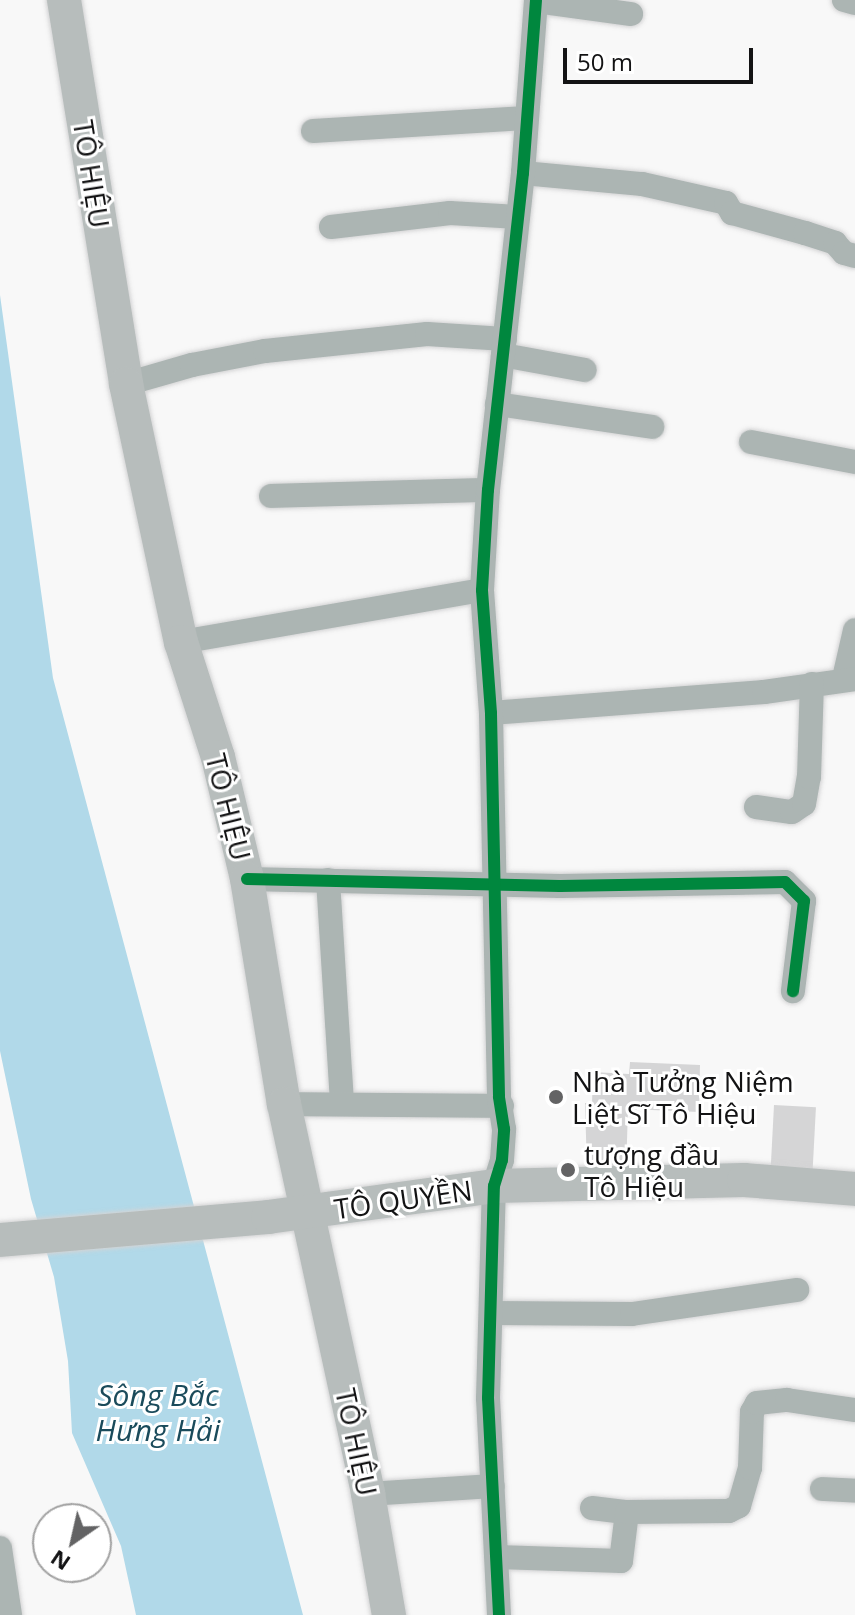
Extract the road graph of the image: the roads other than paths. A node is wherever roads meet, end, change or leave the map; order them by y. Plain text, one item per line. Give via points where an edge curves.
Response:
1 (64, 0) edge
2 (844, 0) edge
3 (536, 1) edge
4 (855, 3) edge
5 (631, 14) dead end
6 (526, 118) junction
7 (313, 131) dead end
8 (523, 173) junction
9 (518, 217) junction
10 (331, 227) dead end
11 (855, 256) edge
12 (504, 347) junction
13 (585, 370) dead end
14 (126, 384) junction
15 (497, 404) junction
16 (652, 427) dead end
17 (751, 442) dead end
18 (855, 462) edge
19 (488, 490) junction
20 (271, 496) dead end
21 (482, 590) junction
22 (855, 630) edge
23 (181, 642) junction
24 (850, 678) edge
25 (812, 684) junction
26 (491, 713) junction
27 (756, 807) dead end
28 (247, 879) junction
29 (328, 880) junction
30 (497, 885) junction
31 (793, 991) dead end
32 (284, 1104) junction
33 (342, 1104) junction
34 (502, 1106) junction
35 (494, 1186) junction
36 (855, 1189) edge
37 (310, 1211) junction
38 (3, 1240) edge
39 (797, 1290) dead end
40 (491, 1313) junction
41 (855, 1410) edge
42 (493, 1486) junction
43 (822, 1489) dead end
44 (855, 1491) edge
45 (368, 1494) junction
46 (592, 1508) dead end
47 (627, 1512) junction
48 (0, 1548) edge
49 (497, 1557) junction
50 (10, 1615) edge
51 (389, 1615) edge
52 (499, 1615) edge

1 - 14 main road, TÔ HIỆU
2 - 4 street
3 - 5 street
3 - 6 street
6 - 7 street
6 - 8 street
8 - 9 street
8 - 11 street via 642,184 726,203 732,213 835,243
9 - 10 street via 450,213
9 - 12 street via 516,281
12 - 13 street
12 - 14 street via 427,334 265,351
12 - 15 street
14 - 23 main road, TÔ HIỆU
15 - 16 street
15 - 19 street
17 - 18 street
19 - 20 street
19 - 21 street
21 - 23 street
21 - 26 street
22 - 24 street
23 - 28 main road, TÔ HIỆU via 218,757
24 - 25 street
25 - 26 street
25 - 27 street via 804,804 792,812
26 - 30 street
28 - 29 street
28 - 32 main road, TÔ HIỆU
29 - 30 street
29 - 33 street
30 - 31 street via 785,882 804,901
30 - 34 street
32 - 33 street
32 - 37 main road, TÔ HIỆU
33 - 34 street
34 - 35 street via 502,1160
35 - 36 main road, TÔ QUYỀN via 744,1180
35 - 37 main road, TÔ QUYỀN
35 - 40 street
37 - 38 main road, TÔ QUYỀN
37 - 45 main road, TÔ HIỆU
39 - 40 street via 632,1314
40 - 42 street
41 - 47 street via 787,1400 757,1403 752,1412 750,1468 739,1506 729,1511
42 - 45 street
42 - 49 street
43 - 44 street
45 - 51 main road, TÔ HIỆU
46 - 47 street
47 - 49 street via 621,1561
48 - 50 street
49 - 52 street

